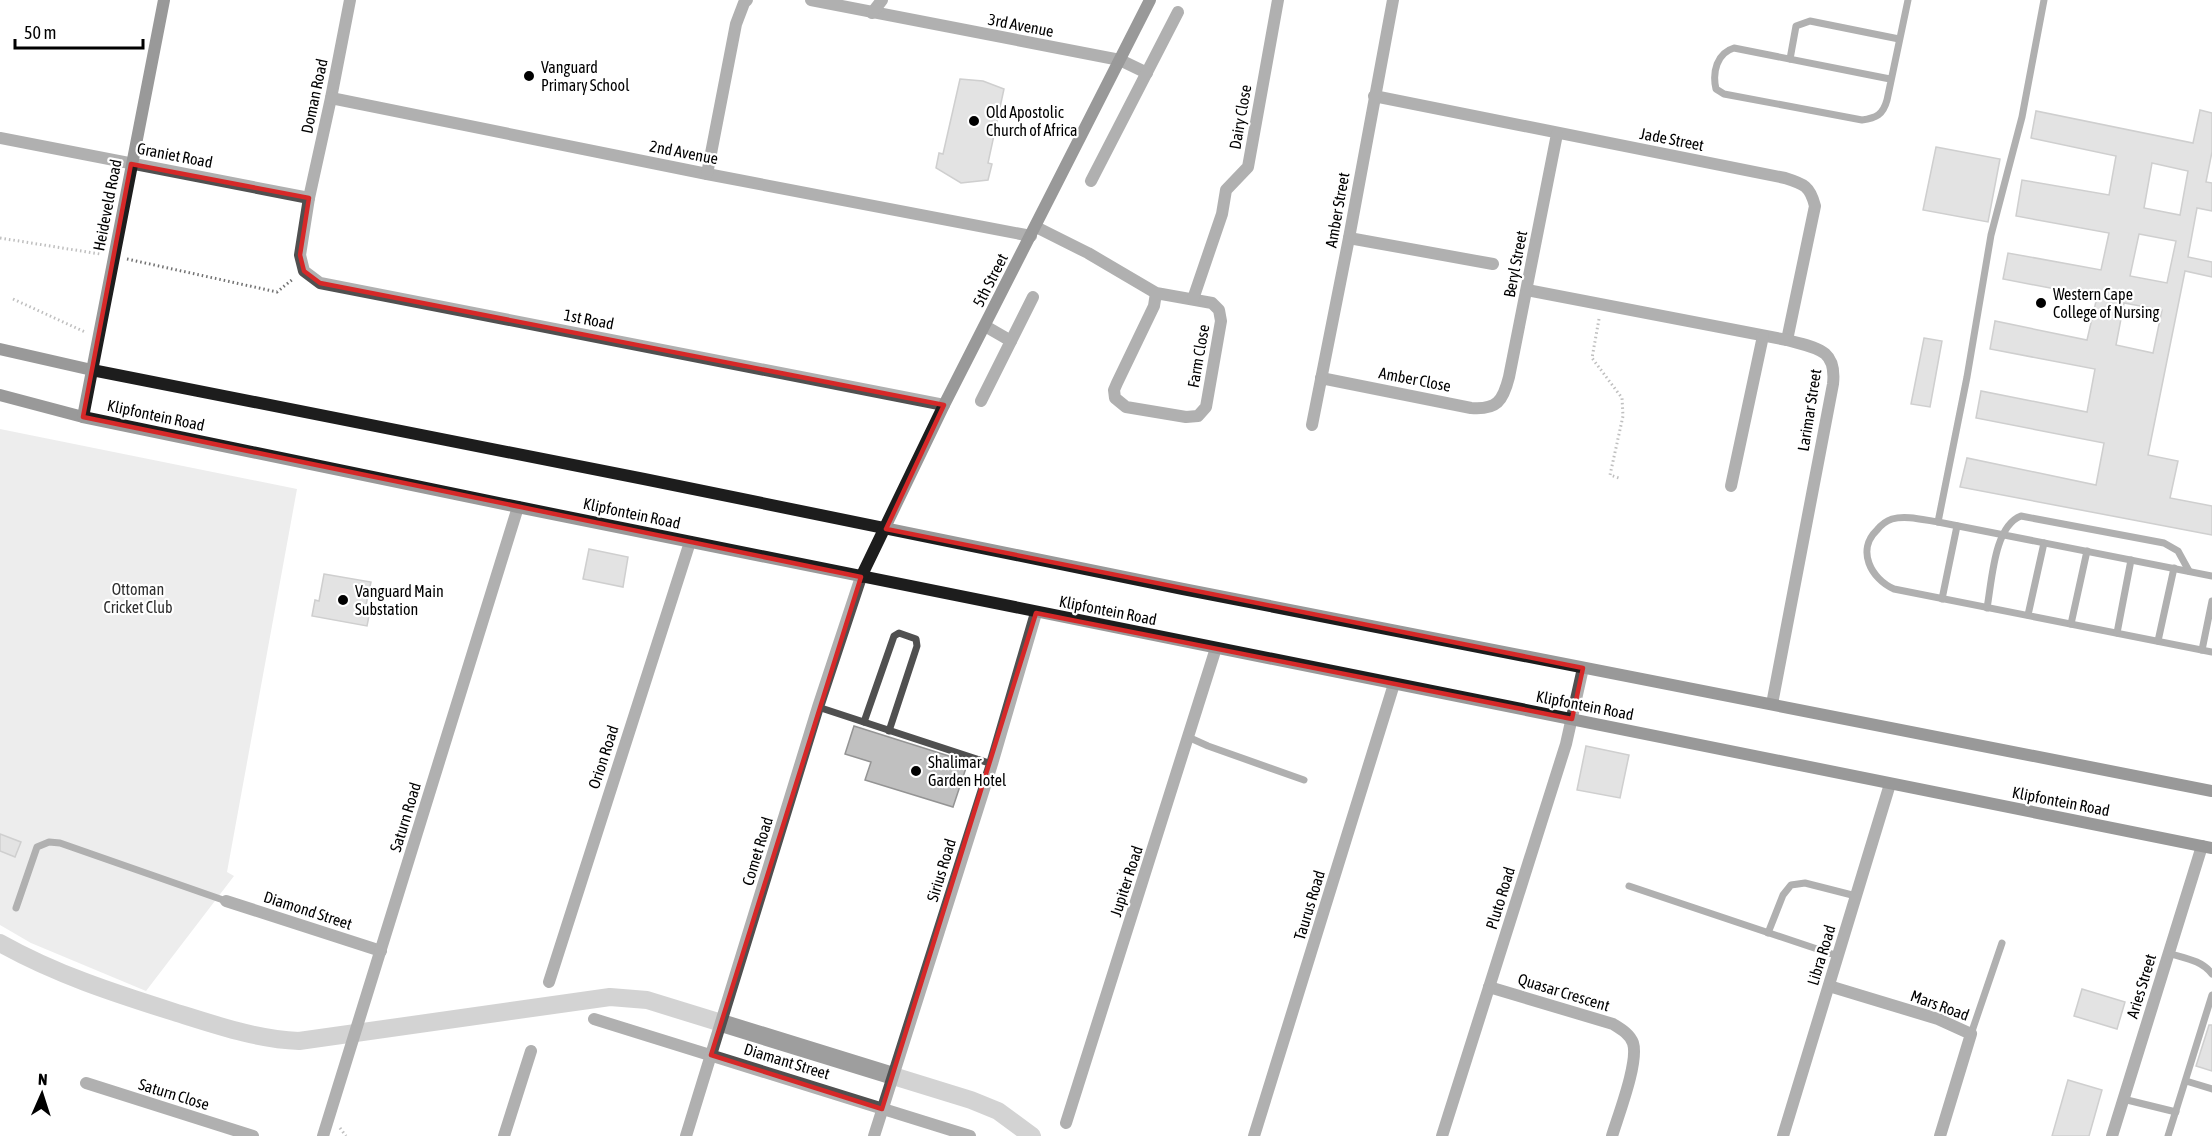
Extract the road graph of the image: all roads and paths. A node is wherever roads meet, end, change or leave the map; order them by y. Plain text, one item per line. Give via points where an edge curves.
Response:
1 (164, 0) edge
2 (350, 0) edge
3 (747, 0) edge
4 (811, 0) edge
5 (882, 0) edge
6 (1150, 0) edge
7 (1278, 0) edge
8 (1393, 0) edge
9 (1908, 0) edge
10 (2044, 0) edge
11 (1178, 12) dead end
12 (872, 13) junction
13 (1899, 39) junction
14 (1790, 59) junction
15 (1120, 60) junction
16 (1147, 73) junction
17 (1890, 79) junction
18 (1374, 96) junction
19 (331, 98) junction
20 (1557, 134) junction
21 (0, 138) edge
22 (131, 164) junction
23 (707, 174) junction
24 (1091, 181) dead end
25 (309, 198) junction
26 (1033, 232) junction
27 (0, 238) edge
28 (1349, 238) junction
29 (114, 256) junction
30 (1493, 264) dead end
31 (304, 271) junction
32 (1527, 290) junction
33 (1156, 293) junction
34 (1033, 297) dead end
35 (13, 299) dead end
36 (1193, 299) junction
37 (1601, 305) junction
38 (985, 326) junction
39 (99, 335) junction
40 (1763, 336) junction
41 (1011, 340) junction
42 (1787, 340) junction
43 (0, 349) edge
44 (92, 370) junction
45 (1321, 378) junction
46 (0, 395) edge
47 (1500, 400) joint
48 (981, 401) dead end
49 (944, 405) junction
50 (83, 417) junction
51 (1311, 425) dead end
52 (1619, 478) dead end
53 (1731, 486) dead end
54 (518, 507) junction
55 (1938, 522) junction
56 (1957, 526) junction
57 (885, 529) junction
58 (2001, 535) junction
59 (690, 542) junction
60 (2044, 543) junction
61 (2087, 551) junction
62 (2131, 560) junction
63 (2174, 568) junction
64 (2189, 571) junction
65 (2212, 576) edge
66 (861, 577) junction
67 (1942, 599) junction
68 (2212, 601) edge
69 (1987, 608) junction
70 (1036, 613) junction
71 (2028, 615) junction
72 (2071, 624) junction
73 (2117, 633) junction
74 (2158, 641) junction
75 (1216, 648) junction
76 (2202, 650) junction
77 (2212, 652) edge
78 (1583, 668) junction
79 (1394, 684) junction
80 (1772, 704) junction
81 (818, 707) junction
82 (1572, 719) junction
83 (864, 722) junction
84 (889, 731) junction
85 (1188, 737) junction
86 (992, 764) junction
87 (1304, 780) dead end
88 (1890, 784) junction
89 (2212, 791) edge
90 (2207, 847) edge
91 (1629, 886) dead end
92 (1856, 896) junction
93 (226, 901) joint
94 (16, 908) dead end
95 (1768, 933) junction
96 (2002, 943) dead end
97 (381, 951) junction
98 (2168, 953) junction
99 (1838, 956) junction
100 (2212, 974) edge
101 (549, 982) dead end
102 (1829, 986) junction
103 (1489, 987) junction
104 (2212, 994) edge
105 (594, 1019) dead end
106 (1971, 1034) junction
107 (531, 1051) dead end
108 (711, 1055) junction
109 (2186, 1081) junction
110 (86, 1083) dead end
111 (2212, 1089) edge
112 (2123, 1099) junction
113 (882, 1108) junction
114 (2176, 1112) junction
115 (1066, 1123) dead end
116 (253, 1136) edge
117 (323, 1136) edge
118 (504, 1136) edge
119 (686, 1136) edge
120 (874, 1136) edge
121 (970, 1136) edge
122 (1254, 1136) edge
123 (1442, 1136) edge
124 (1612, 1136) edge
125 (1784, 1136) edge
126 (1940, 1136) edge
127 (2112, 1136) edge
128 (2168, 1136) edge

1 - 22 main road, Heideveld Road
2 - 19 street, Doman Road
3 - 23 street via 736,24
4 - 12 street, 3rd Avenue
5 - 12 street
6 - 15 main road, 5th Street
7 - 36 street, Dairy Close via 1248,167 1226,190 1222,214
8 - 18 street, Amber Street
9 - 13 lane
10 - 55 lane via 2022,117 1990,235
11 - 16 street
12 - 15 street, 3rd Avenue
13 - 14 lane via 1810,21 1796,26
13 - 17 lane
14 - 17 lane
14 - 17 lane via 1734,48 1726,50 1719,58 1716,89 1740,98 1862,120 1884,111
15 - 16 street, 3rd Avenue
15 - 26 main road, 5th Street
16 - 24 street
18 - 20 street, Jade Street
18 - 28 street, Amber Street
19 - 23 street, 2nd Avenue
19 - 25 street, Doman Road
20 - 32 street, Beryl Street
20 - 42 street, Jade Street via 1785,178 1806,186 1815,206
21 - 22 street, Graniet Road
22 - 25 street, Graniet Road
22 - 29 main road, Heideveld Road
23 - 26 street, 2nd Avenue
25 - 31 street via 300,255
26 - 33 street, Farm Close via 1088,253
26 - 38 main road, 5th Street
27 - 29 path
28 - 30 street
28 - 45 street, Amber Street
29 - 31 path via 277,292
29 - 39 main road, Heideveld Road
31 - 49 street, 1st Road via 320,283
32 - 37 street, Larimar Street
32 - 47 street, Beryl Street via 1509,377
33 - 36 street, Farm Close
33 - 36 street, Farm Close via 1154,306 1117,382 1114,398 1126,407 1186,417 1198,416 1206,407 1221,321 1219,310 1212,303
34 - 41 street
35 - 39 path
37 - 40 street, Larimar Street
37 - 52 path via 1592,358 1622,398 1623,416 1610,475
38 - 41 street
38 - 49 main road, 5th Street
39 - 44 main road, Heideveld Road
40 - 42 street, Larimar Street
40 - 53 street
41 - 48 street
42 - 80 street, Larimar Street via 1826,354 1833,363 1834,374
43 - 44 main road, Klipfontein Road
44 - 50 main road, Heideveld Road
44 - 57 main road, Klipfontein Road
45 - 47 street, Amber Close via 1471,408 1483,409
45 - 51 street, Amber Street
46 - 50 main road, Klipfontein Road
49 - 57 main road, 5th Street
50 - 54 main road, Klipfontein Road
54 - 59 main road, Klipfontein Road
54 - 97 street, Saturn Road
55 - 56 lane
55 - 67 lane via 1892,519 1871,536 1867,551 1869,566 1885,586
56 - 58 lane
56 - 67 lane
57 - 66 main road, 5th Street
57 - 78 main road, Klipfontein Road
58 - 60 lane
58 - 64 lane via 2013,519 2031,517 2164,543 2178,551
58 - 69 lane
59 - 66 main road, Klipfontein Road
59 - 101 street, Orion Road
60 - 61 lane
60 - 71 lane
61 - 62 lane
61 - 72 lane
62 - 63 lane
62 - 73 lane
63 - 64 lane
63 - 74 lane
64 - 65 lane
66 - 70 main road, Klipfontein Road
66 - 81 street, Comet Road
67 - 69 lane
68 - 76 lane
69 - 71 lane
70 - 75 main road, Klipfontein Road
70 - 86 street, Sirius Road
71 - 72 lane
72 - 73 lane
73 - 74 lane
74 - 76 lane
75 - 79 main road, Klipfontein Road
75 - 85 street, Jupiter Road
76 - 77 lane
78 - 80 main road, Klipfontein Road
78 - 82 street, Pluto Road
79 - 82 main road, Klipfontein Road
79 - 122 street, Taurus Road
80 - 89 main road, Klipfontein Road
81 - 83 lane
81 - 108 street, Comet Road
82 - 88 main road, Klipfontein Road
82 - 103 street, Pluto Road
83 - 84 lane
83 - 84 lane via 894,636 899,633 913,637 917,645
84 - 86 lane
85 - 87 lane
85 - 115 street, Jupiter Road
86 - 113 street, Sirius Road
88 - 90 main road, Klipfontein Road
88 - 92 street, Libra Road
90 - 98 street, Aries Street
91 - 95 lane
92 - 95 lane via 1805,883 1791,885
92 - 99 street, Libra Road
93 - 94 lane via 49,842 37,847
93 - 97 street, Diamond Street
95 - 99 lane
96 - 106 lane
97 - 117 street, Saturn Road
98 - 100 lane via 2197,962
98 - 112 street, Aries Street
99 - 102 street, Libra Road
102 - 106 street, Mars Road via 1938,1019
102 - 125 street, Libra Road
103 - 123 street, Pluto Road
103 - 124 street, Quasar Crescent via 1613,1024 1630,1037 1634,1064
104 - 109 lane
105 - 108 street, Diamant Street
106 - 126 street, Mars Road
107 - 118 street
108 - 113 street, Diamant Street
108 - 119 street, Comet Road
109 - 111 lane
109 - 114 lane
110 - 116 street, Saturn Close
112 - 114 lane
112 - 127 street, Aries Street
113 - 120 street, Sirius Road
113 - 121 street, Diamant Street
114 - 128 lane

